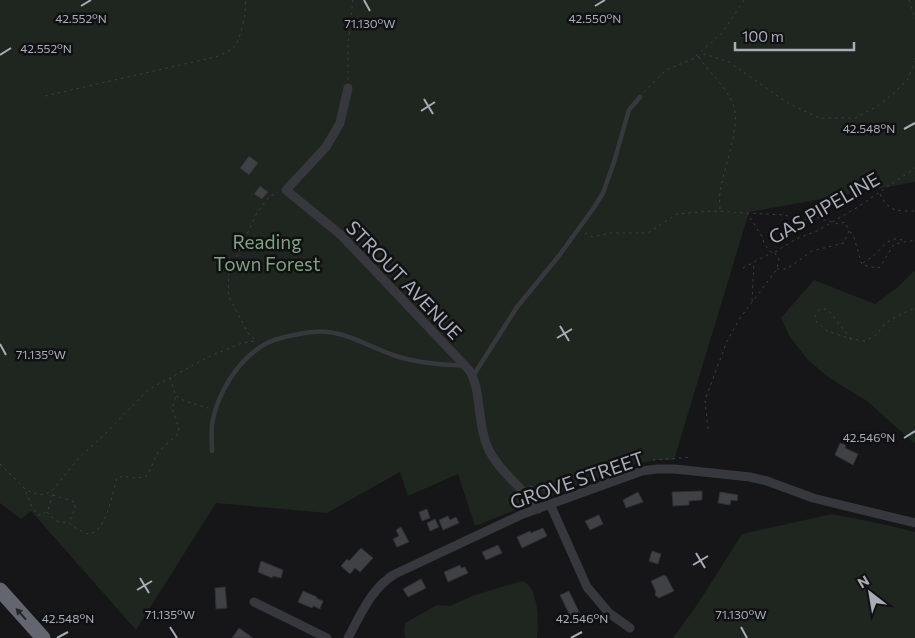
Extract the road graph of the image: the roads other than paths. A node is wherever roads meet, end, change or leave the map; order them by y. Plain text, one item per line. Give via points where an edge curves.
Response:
1 (348, 88) road end
2 (640, 97) road end
3 (465, 366) junction
4 (472, 376) junction
5 (212, 451) dead end
6 (550, 504) junction
7 (538, 509) junction
8 (915, 524) edge
9 (0, 590) edge
10 (254, 602) dead end
11 (630, 628) dead end
12 (43, 638) edge
13 (327, 638) edge
14 (348, 638) edge

1 - 3 street, STROUT AVENUE via 340,123 326,147 286,190 341,235
2 - 4 lane via 629,110 603,193 517,307
3 - 4 street, STROUT AVENUE
3 - 5 lane via 398,357 327,331 301,333 274,341 254,352 229,381 212,424
4 - 7 street, STROUT AVENUE via 487,445 498,463
6 - 7 street, GROVE STREET
6 - 8 street, GROVE STREET via 642,471 675,469 750,477 822,501
6 - 11 street via 587,587 609,613
7 - 14 street, GROVE STREET via 389,577 375,591
12 -> 9 highway
10 - 13 street

